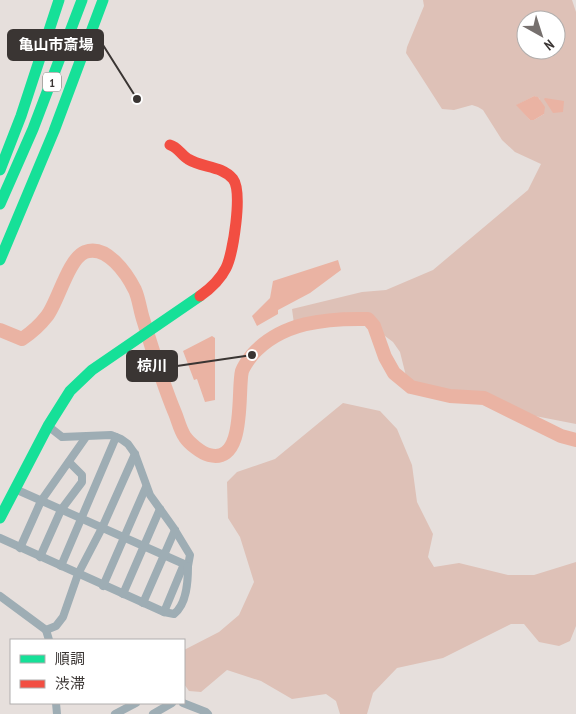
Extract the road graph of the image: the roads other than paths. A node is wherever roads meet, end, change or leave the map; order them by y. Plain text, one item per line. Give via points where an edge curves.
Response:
1 (59, 0) edge
2 (74, 0) edge
3 (82, 0) edge
4 (103, 0) edge
5 (170, 145) dead end
6 (18, 162) junction
7 (0, 170) edge
8 (0, 204) edge
9 (0, 260) edge
10 (48, 426) junction
11 (86, 437) junction
12 (116, 437) junction
13 (135, 454) junction
14 (69, 462) junction
15 (146, 487) junction
16 (15, 489) junction
17 (41, 501) junction
18 (160, 509) junction
19 (61, 510) junction
20 (0, 518) edge
21 (81, 519) junction
22 (102, 528) junction
23 (175, 530) junction
24 (124, 537) junction
25 (0, 538) edge
26 (144, 546) junction
27 (20, 548) junction
28 (164, 555) junction
29 (40, 557) junction
30 (186, 565) junction
31 (60, 566) junction
32 (78, 574) junction
33 (103, 586) junction
34 (123, 594) junction
35 (0, 596) edge
36 (143, 603) junction
37 (164, 612) junction
38 (46, 630) junction
39 (49, 639) edge
40 (134, 704) edge
41 (170, 704) edge
42 (185, 704) edge
43 (197, 708) junction
44 (115, 714) edge
45 (153, 714) edge
46 (189, 714) edge
47 (208, 714) edge

1 - 7 main road
2 - 6 main road, 1
3 - 6 main road, 1 via 54,78
4 - 9 main road via 77,74
5 - 10 main road via 188,159 222,170 231,176 236,186 238,201 231,249 222,276 202,295 92,370 70,391
6 - 8 main road, 1
10 - 11 street via 62,438
10 - 16 main road
11 - 12 street
11 - 14 street
12 - 13 street via 128,444
12 - 21 street
13 - 15 street
13 - 22 street
14 - 17 street
14 - 19 street via 82,475 82,482
15 - 18 street
15 - 24 street
16 - 17 street
16 - 20 main road
17 - 19 street
17 - 27 street
18 - 23 street
18 - 26 street
19 - 21 street
19 - 29 street
21 - 22 street
21 - 31 street
22 - 24 street
22 - 32 street
23 - 28 street
23 - 30 street via 190,555
24 - 26 street
24 - 33 street
25 - 27 street
26 - 28 street
26 - 34 street
27 - 29 street
28 - 30 street
28 - 36 street
29 - 31 street
30 - 37 street
30 - 37 street via 186,590 178,610 174,614
31 - 32 street
32 - 33 street
32 - 38 street via 63,617 56,626
33 - 34 street
34 - 36 street
35 - 38 street
36 - 37 street
38 - 39 street
40 - 44 street
41 - 45 street
42 - 43 street
43 - 46 street
43 - 47 street

